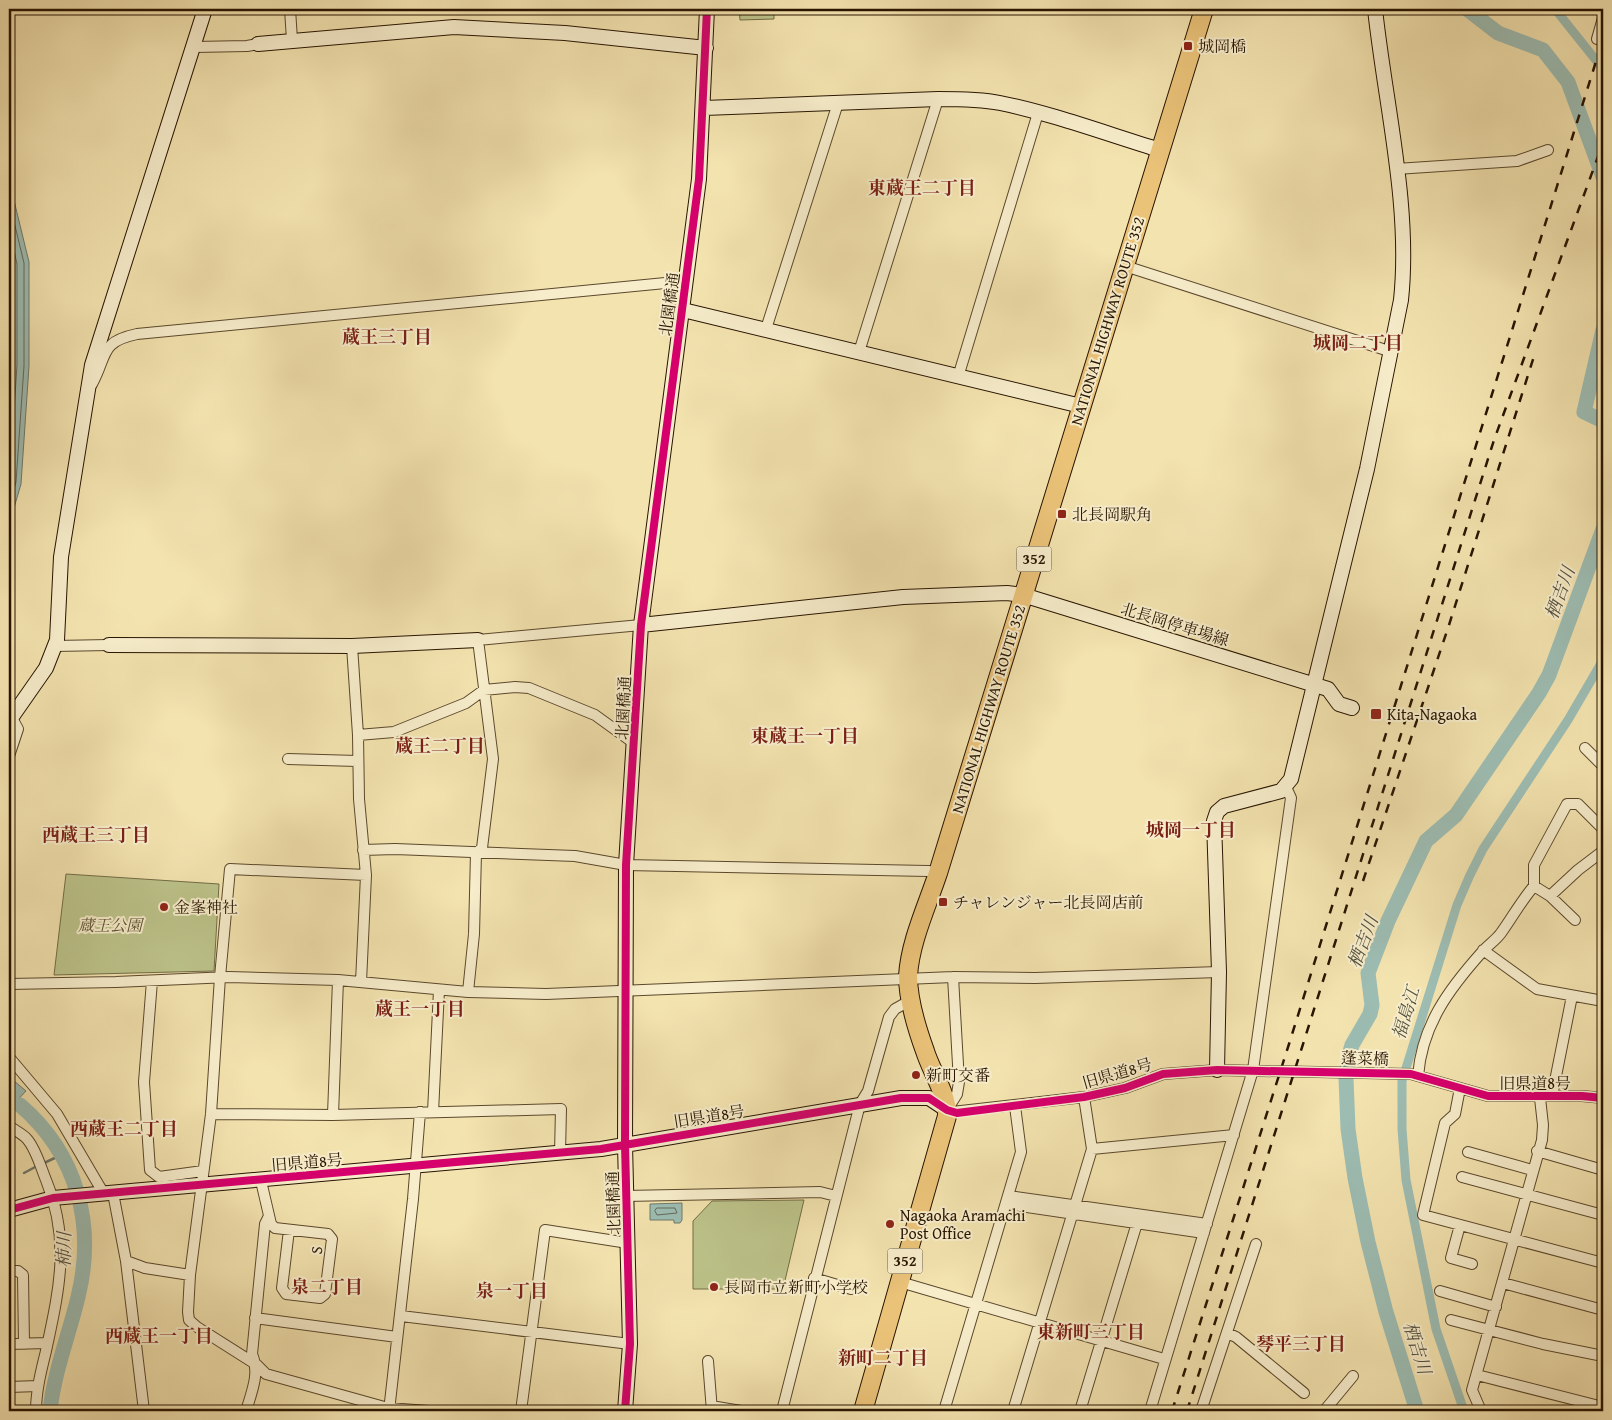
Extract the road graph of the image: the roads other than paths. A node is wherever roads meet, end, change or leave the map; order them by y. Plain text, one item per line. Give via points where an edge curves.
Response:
1 (204, 9) edge
2 (290, 9) edge
3 (707, 9) edge
4 (1204, 9) edge
5 (1375, 9) edge
6 (1603, 18) edge
7 (1597, 39) dead end
8 (292, 40) junction
9 (258, 44) joint
10 (194, 47) junction
11 (706, 48) junction
12 (938, 99) junction
13 (838, 103) junction
14 (704, 108) junction
15 (1038, 113) junction
16 (1160, 150) junction
17 (1548, 150) dead end
18 (1396, 169) junction
19 (1125, 266) junction
20 (686, 281) junction
21 (683, 310) junction
22 (766, 329) junction
23 (859, 352) junction
24 (1392, 352) junction
25 (958, 377) junction
26 (87, 392) junction
27 (1082, 406) junction
28 (1023, 595) junction
29 (641, 625) junction
30 (478, 640) junction
31 (109, 645) joint
32 (55, 646) junction
33 (352, 646) junction
34 (1316, 686) junction
35 (484, 690) junction
36 (1352, 708) dead end
37 (10, 719) edge
38 (358, 735) junction
39 (635, 744) junction
40 (1585, 748) dead end
41 (9, 756) edge
42 (288, 758) dead end
43 (357, 762) junction
44 (1603, 766) edge
45 (1286, 787) junction
46 (1603, 829) edge
47 (363, 850) junction
48 (1603, 851) edge
49 (476, 852) junction
50 (626, 865) junction
51 (938, 873) junction
52 (366, 875) junction
53 (1534, 886) junction
54 (1550, 896) junction
55 (1575, 920) dead end
56 (1483, 950) junction
57 (1219, 972) junction
58 (220, 977) junction
59 (953, 977) junction
60 (908, 979) junction
61 (338, 980) junction
62 (152, 981) junction
63 (361, 982) junction
64 (9, 984) edge
65 (439, 990) junction
66 (468, 992) junction
67 (625, 992) junction
68 (1572, 996) junction
69 (911, 1000) junction
70 (1603, 1001) edge
71 (9, 1057) edge
72 (1217, 1070) junction
73 (1253, 1070) junction
74 (1318, 1071) joint
75 (1414, 1075) junction
76 (1460, 1088) junction
77 (1552, 1096) junction
78 (1084, 1097) junction
79 (1540, 1098) junction
80 (1603, 1098) edge
81 (860, 1104) junction
82 (1015, 1106) junction
83 (947, 1110) junction
84 (420, 1112) junction
85 (433, 1112) junction
86 (211, 1114) junction
87 (333, 1115) junction
88 (9, 1126) edge
89 (1234, 1135) junction
90 (625, 1145) junction
91 (1092, 1148) junction
92 (1537, 1151) junction
93 (1468, 1152) dead end
94 (560, 1153) junction
95 (414, 1167) junction
96 (1532, 1170) junction
97 (1603, 1170) edge
98 (203, 1171) junction
99 (1462, 1177) dead end
100 (261, 1181) junction
101 (201, 1186) junction
102 (104, 1194) junction
103 (1526, 1194) junction
104 (626, 1196) junction
105 (836, 1196) junction
106 (56, 1198) junction
107 (1008, 1200) junction
108 (9, 1210) edge
109 (1074, 1210) junction
110 (1603, 1215) edge
111 (269, 1216) junction
112 (1137, 1223) junction
113 (1460, 1225) junction
114 (1205, 1228) junction
115 (289, 1230) junction
116 (1515, 1241) junction
117 (628, 1244) junction
118 (1256, 1244) dead end
119 (126, 1261) junction
120 (1603, 1263) edge
121 (1472, 1264) dead end
122 (9, 1271) edge
123 (190, 1275) junction
124 (814, 1278) junction
125 (900, 1282) junction
126 (1503, 1283) junction
127 (851, 1290) dead end
128 (1440, 1291) dead end
129 (976, 1305) junction
130 (1496, 1307) junction
131 (1603, 1310) edge
132 (401, 1316) junction
133 (256, 1318) junction
134 (1451, 1320) dead end
135 (1039, 1323) junction
136 (1490, 1328) junction
137 (532, 1332) junction
138 (1227, 1333) junction
139 (397, 1336) junction
140 (1102, 1340) junction
141 (48, 1343) junction
142 (9, 1344) edge
143 (24, 1344) junction
144 (630, 1344) junction
145 (1603, 1356) edge
146 (1164, 1359) junction
147 (708, 1361) dead end
148 (257, 1365) junction
149 (1477, 1375) junction
150 (1353, 1376) dead end
151 (38, 1386) junction
152 (9, 1387) edge
153 (1304, 1393) dead end
154 (1603, 1407) edge
155 (712, 1409) edge
156 (389, 1410) edge
157 (36, 1411) edge
158 (144, 1411) edge
159 (246, 1411) edge
160 (430, 1411) edge
161 (521, 1411) edge
162 (625, 1411) edge
163 (741, 1411) edge
164 (782, 1411) edge
165 (863, 1411) edge
166 (944, 1411) edge
167 (1012, 1411) edge
168 (1080, 1411) edge
169 (1150, 1411) edge
170 (1200, 1411) edge
171 (1324, 1411) edge
172 (1481, 1411) edge

1 - 10 street
2 - 8 street
3 - 11 street, 北園橋通
4 - 16 highway, NATIONAL HIGHWAY ROUTE 352 / 352
5 - 18 street
6 - 7 street
8 - 9 street
8 - 11 street via 454,27
9 - 10 street
10 - 26 street via 105,317
11 - 14 street, 北園橋通
12 - 13 street
12 - 15 street via 999,103
12 - 23 street
13 - 14 street
13 - 22 street
14 - 20 street, 北園橋通
15 - 16 street
15 - 25 street
16 - 19 highway, NATIONAL HIGHWAY ROUTE 352 / 352
17 - 18 street via 1517,161
18 - 24 street via 1402,223 1403,282
19 - 24 street
19 - 27 highway, NATIONAL HIGHWAY ROUTE 352 / 352
20 - 21 street, 北園橋通
20 - 26 street via 137,334 111,342
21 - 22 street
21 - 29 street, 北園橋通
22 - 23 street
23 - 25 street
24 - 34 street
25 - 27 street
26 - 32 street via 61,557 60,613
27 - 28 highway, NATIONAL HIGHWAY ROUTE 352 / 352
28 - 29 street, 北長岡停車場線 via 903,597
28 - 34 street, 北長岡停車場線
28 - 51 highway, NATIONAL HIGHWAY ROUTE 352 / 352
29 - 30 street
29 - 39 street, 北園橋通
30 - 33 street
30 - 35 street
31 - 32 street
31 - 33 street
32 - 37 street via 46,668
33 - 38 street
34 - 36 street, 北長岡停車場線 via 1328,689 1340,704
34 - 45 street via 1291,779
35 - 38 street via 466,703 394,732
35 - 39 street via 529,688 595,715
35 - 49 street via 493,759 482,848
37 - 41 street via 18,729
38 - 43 street
39 - 50 street, 北園橋通
40 - 44 street
42 - 43 street
43 - 47 street
45 - 57 street via 1230,804 1216,815 1213,826
45 - 73 street via 1291,798
46 - 53 street via 1578,804 1567,804 1534,865
47 - 49 street
47 - 52 street
48 - 54 street
49 - 50 street via 575,856
49 - 66 street via 474,934
50 - 51 street
50 - 67 street, 北園橋通
51 - 60 highway, NATIONAL HIGHWAY ROUTE 352 / 352 via 912,950
52 - 58 street via 230,869
52 - 63 street
53 - 54 street
53 - 56 street via 1500,935
54 - 55 street
56 - 68 street via 1537,989
56 - 75 street via 1435,1012
57 - 59 street via 1035,978
57 - 72 street
58 - 61 street
58 - 62 street
58 - 86 street
59 - 60 street
59 - 83 street via 959,1082 957,1094
60 - 67 street
60 - 69 highway, NATIONAL HIGHWAY ROUTE 352 / 352
61 - 63 street
61 - 87 street
62 - 64 street
62 - 98 street via 144,1082 150,1170 159,1177
63 - 65 street
65 - 66 street
65 - 85 street
66 - 67 street
67 - 90 street, 北園橋通
68 - 70 street
68 - 77 street
69 - 81 street via 895,1009 889,1017 868,1091
69 - 83 highway, NATIONAL HIGHWAY ROUTE 352 / 352 via 924,1050
71 - 102 street via 57,1114
72 - 73 street, 旧県道8号
72 - 78 street, 旧県道8号 via 1163,1074 1125,1088
73 - 74 street, 旧県道8号
73 - 89 street
74 - 75 street, 蓬菜橋
75 - 76 street, 旧県道8号
76 - 79 street, 旧県道8号 via 1488,1096
76 - 113 street via 1455,1114 1445,1123 1423,1215
77 - 79 street, 旧県道8号
77 - 80 street, 旧県道8号
78 - 82 street, 旧県道8号
78 - 91 street
79 - 92 street via 1543,1125
81 - 83 street, 旧県道8号 via 929,1098
81 - 90 street, 旧県道8号
81 - 105 street
82 - 83 street, 旧県道8号 via 957,1113
82 - 107 street via 1021,1152
83 - 125 highway, 352
84 - 85 street
84 - 87 street
84 - 95 street
85 - 94 street via 561,1109
86 - 87 street
86 - 98 street
88 - 106 street via 27,1139
89 - 91 street
89 - 114 street
90 - 94 street, 旧県道8号
90 - 104 street, 北園橋通
91 - 109 street
92 - 96 street
92 - 97 street
93 - 96 street
94 - 95 street, 旧県道8号
95 - 100 street, 旧県道8号
95 - 132 street
96 - 103 street
98 - 101 street
99 - 103 street
100 - 101 street, 旧県道8号
100 - 111 street
101 - 102 street, 旧県道8号
101 - 123 street
102 - 106 street, 旧県道8号
102 - 119 street
103 - 110 street
103 - 116 street
104 - 105 street via 820,1192
104 - 117 street, 北園橋通
105 - 124 street
106 - 108 street
106 - 141 street via 62,1257
107 - 109 street
107 - 129 street
109 - 112 street
109 - 114 street
109 - 135 street
111 - 115 street, S via 275,1228
111 - 133 street via 265,1224
112 - 114 street
112 - 140 street
113 - 116 street
113 - 121 street via 1451,1258
114 - 146 street
115 - 115 street, S via 328,1234 332,1239 325,1294 320,1298 286,1294 282,1288
116 - 120 street
116 - 126 street
117 - 137 street via 545,1230
117 - 144 street, 北園橋通
118 - 138 street
119 - 123 street via 144,1268
119 - 158 street
122 - 143 street via 23,1275
123 - 148 street via 190,1320
124 - 127 street
124 - 164 street
125 - 129 street
125 - 165 highway, 352
126 - 130 street
126 - 131 street
128 - 130 street
129 - 135 street
129 - 166 street
130 - 136 street
132 - 137 street
132 - 139 street
133 - 139 street
133 - 148 street via 252,1354
134 - 136 street
135 - 140 street
135 - 167 street
136 - 145 street via 1543,1344
136 - 149 street
137 - 144 street
137 - 161 street
138 - 153 street
138 - 170 street
139 - 156 street
140 - 146 street
140 - 168 street
141 - 143 street
141 - 151 street
142 - 143 street
144 - 162 street, 北園橋通
146 - 169 street
147 - 155 street
148 - 156 street via 266,1374
148 - 159 street
149 - 154 street
149 - 172 street via 1472,1390
150 - 171 street
151 - 152 street
151 - 157 street
155 - 163 street
156 - 160 street

